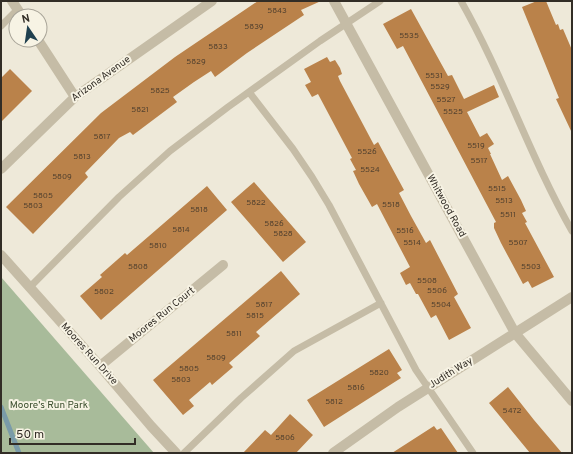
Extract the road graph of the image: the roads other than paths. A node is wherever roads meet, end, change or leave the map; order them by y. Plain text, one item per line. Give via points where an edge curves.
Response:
1 (212, 1) edge
2 (334, 1) edge
3 (380, 1) edge
4 (461, 1) edge
5 (8, 19) edge
6 (346, 23) junction
7 (1, 26) edge
8 (43, 48) edge
9 (248, 92) junction
10 (75, 97) junction
11 (1, 169) edge
12 (572, 231) edge
13 (1, 255) edge
14 (223, 265) dead end
15 (29, 288) junction
16 (572, 297) edge
17 (380, 303) junction
18 (515, 333) junction
19 (100, 366) junction
20 (427, 388) junction
21 (572, 402) edge
22 (176, 453) edge
23 (184, 453) edge
24 (334, 453) edge
25 (473, 453) edge

1 - 10 street, Arizona Avenue
2 - 6 street, Whitwood Road
3 - 6 lane
4 - 12 lane via 477,29 554,198
5 - 7 lane
6 - 9 lane
6 - 18 street, Whitwood Road
8 - 10 street
9 - 15 lane via 170,151 119,196
9 - 17 lane via 312,177
10 - 11 street, Arizona Avenue
13 - 15 street, Moores Run Drive
14 - 19 street, Moores Run Court
15 - 19 street, Moores Run Drive
16 - 18 street, Judith Way
17 - 20 lane
17 - 23 lane via 294,351
18 - 20 street, Judith Way
18 - 21 street, Whitwood Road
19 - 22 street, Moores Run Drive
20 - 24 street, Judith Way
20 - 25 lane

